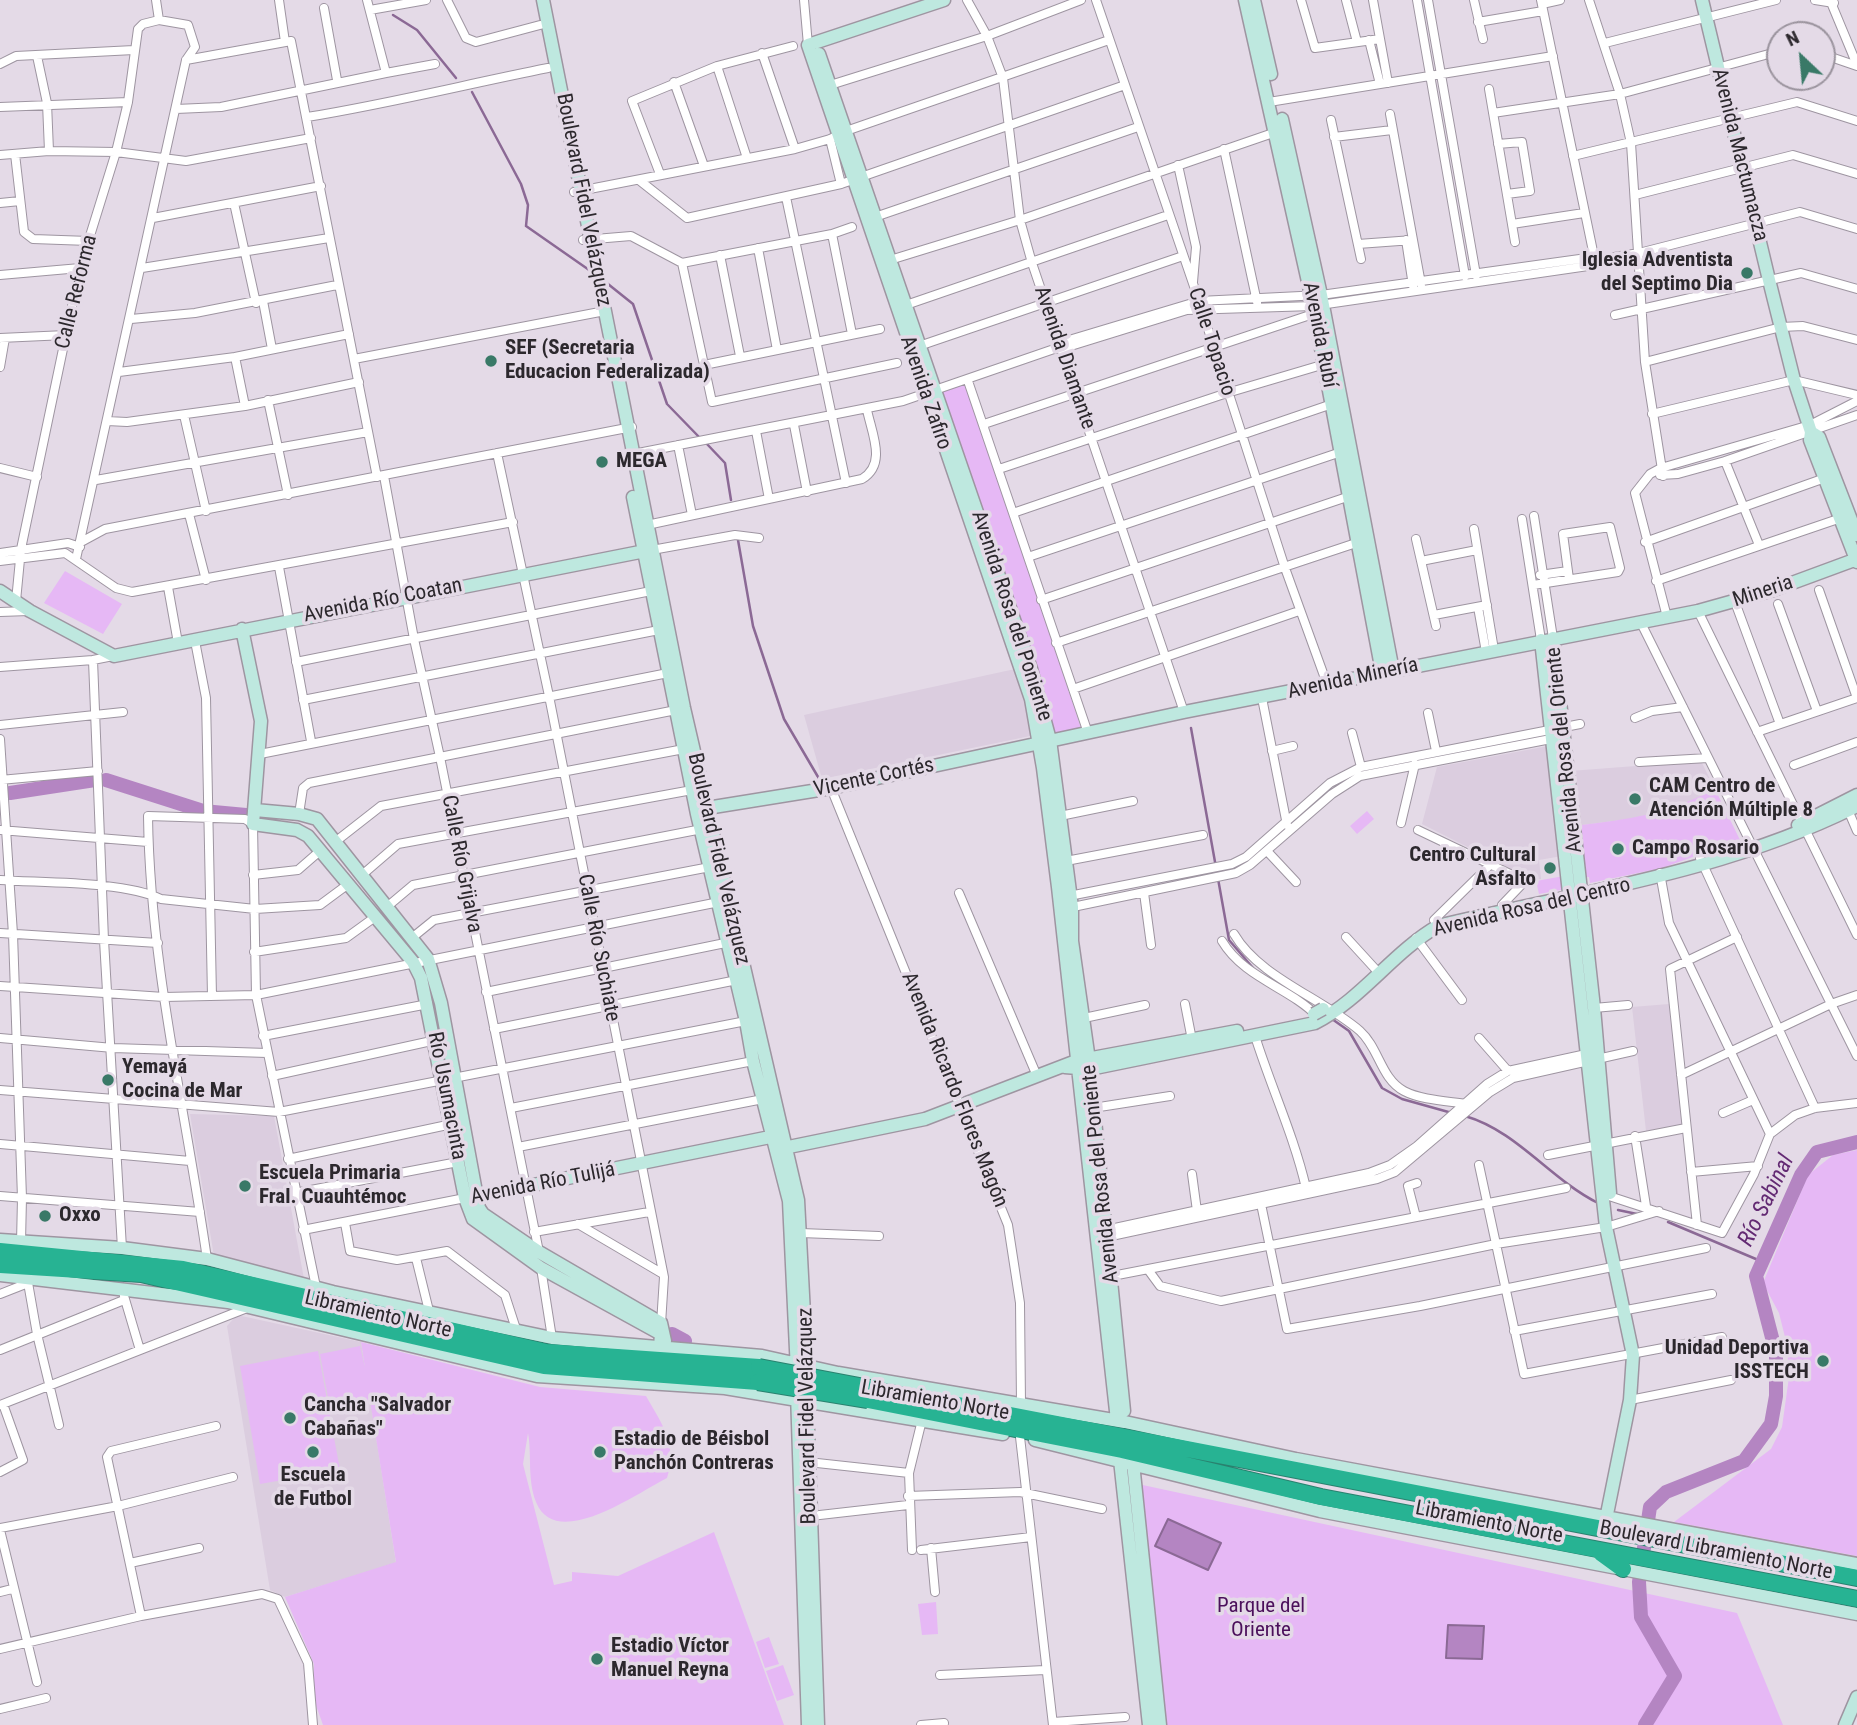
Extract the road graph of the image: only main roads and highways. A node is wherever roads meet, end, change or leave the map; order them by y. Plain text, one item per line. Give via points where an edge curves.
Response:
1 (0, 1251) edge
2 (0, 1265) edge
3 (194, 1285) junction
4 (333, 1292) road end
5 (177, 1296) road end
6 (270, 1302) junction
7 (297, 1318) road end
8 (406, 1320) junction
9 (760, 1375) junction
10 (1121, 1441) junction
11 (1247, 1448) road end
12 (1217, 1455) junction
13 (1857, 1578) edge
14 (1857, 1599) edge

1 - 8 highway, Libramiento Norte via 183,1269
2 - 3 highway, Libramiento Norte via 141,1274
3 - 5 highway
3 - 6 highway, Libramiento Norte
4 - 8 highway
6 - 7 highway
6 - 9 highway, Libramiento Norte via 544,1366
8 - 9 highway, Libramiento Norte via 546,1352
9 - 10 highway, bridge
10 - 12 highway, Boulevard Libramiento Norte
10 - 14 highway, Boulevard Libramiento Norte via 1279,1495 1596,1549 1625,1564
11 - 12 highway
12 - 13 highway, Boulevard Libramiento Norte via 1669,1534 1685,1544

